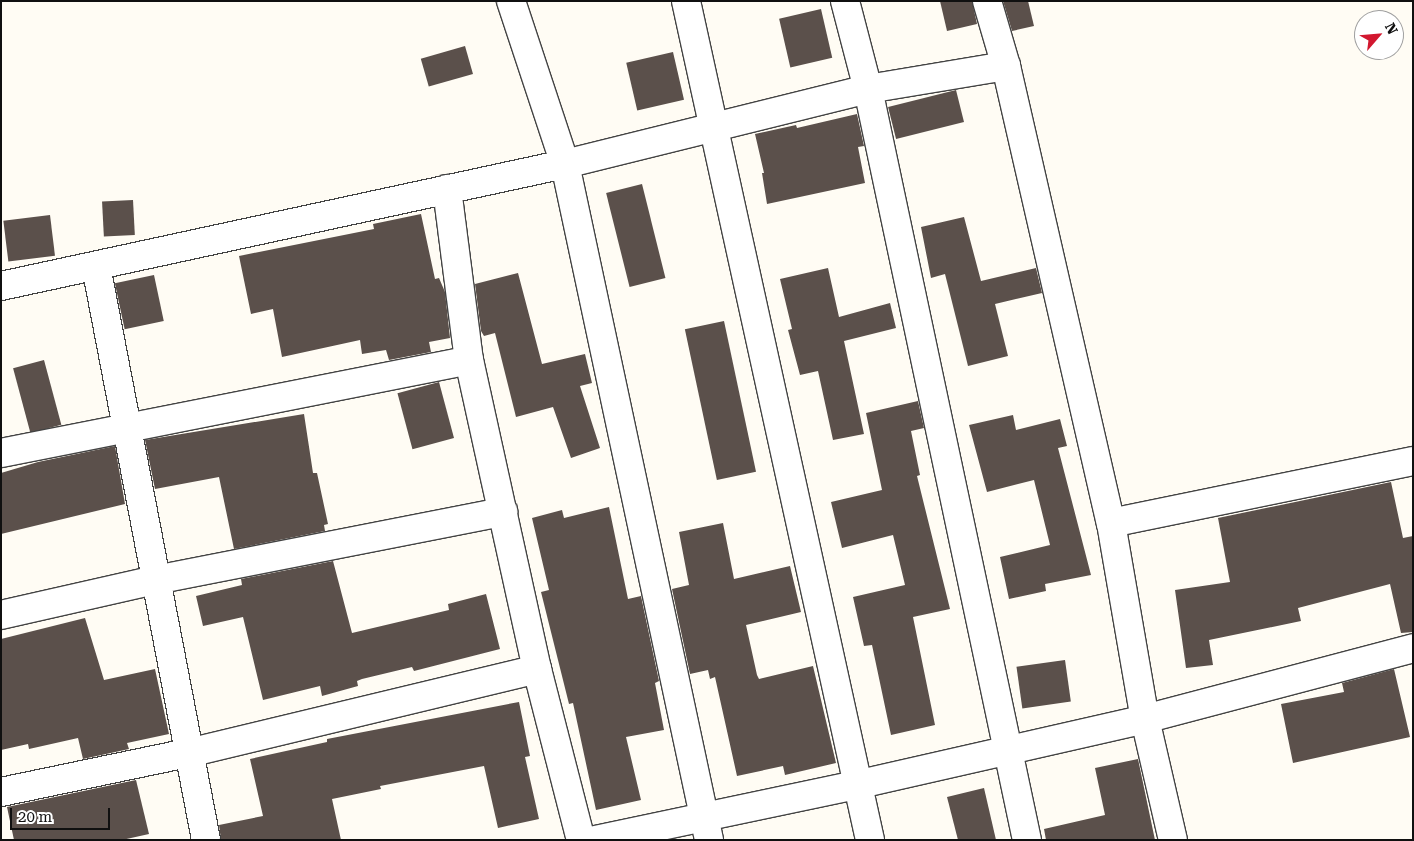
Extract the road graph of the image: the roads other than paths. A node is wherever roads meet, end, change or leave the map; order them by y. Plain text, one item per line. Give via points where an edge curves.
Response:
1 (511, 1) edge
2 (686, 1) edge
3 (845, 1) edge
4 (987, 1) edge
5 (1006, 66) junction
6 (868, 89) junction
7 (714, 125) junction
8 (565, 164) junction
9 (447, 188) junction
10 (96, 266) junction
11 (1, 286) edge
12 (469, 360) junction
13 (126, 428) junction
14 (1, 453) edge
15 (1413, 461) edge
16 (503, 512) junction
17 (1111, 523) junction
18 (155, 580) junction
19 (1, 615) edge
20 (1413, 648) edge
21 (537, 669) junction
22 (1145, 719) junction
23 (1009, 748) junction
24 (188, 753) junction
25 (860, 784) junction
26 (1, 792) edge
27 (707, 828) edge
28 (206, 840) edge
29 (581, 840) edge
30 (596, 840) edge
31 (870, 840) edge
32 (1027, 840) edge
33 (1173, 840) edge

1 - 8 street
2 - 7 street
3 - 6 street
4 - 5 street
5 - 6 street
5 - 17 street
6 - 7 street
6 - 23 street
7 - 8 street
7 - 25 street
8 - 9 street
8 - 27 street
9 - 10 street
9 - 12 street
10 - 11 street
10 - 13 street
12 - 13 street
12 - 16 street
13 - 14 street
13 - 18 street
15 - 17 street
16 - 18 street
16 - 21 street
17 - 22 street
18 - 19 street
18 - 24 street
20 - 22 street
21 - 24 street
21 - 29 street
22 - 23 street
22 - 33 street
23 - 25 street
23 - 32 street
24 - 26 street
24 - 28 street
25 - 27 street
25 - 31 street
27 - 30 street

